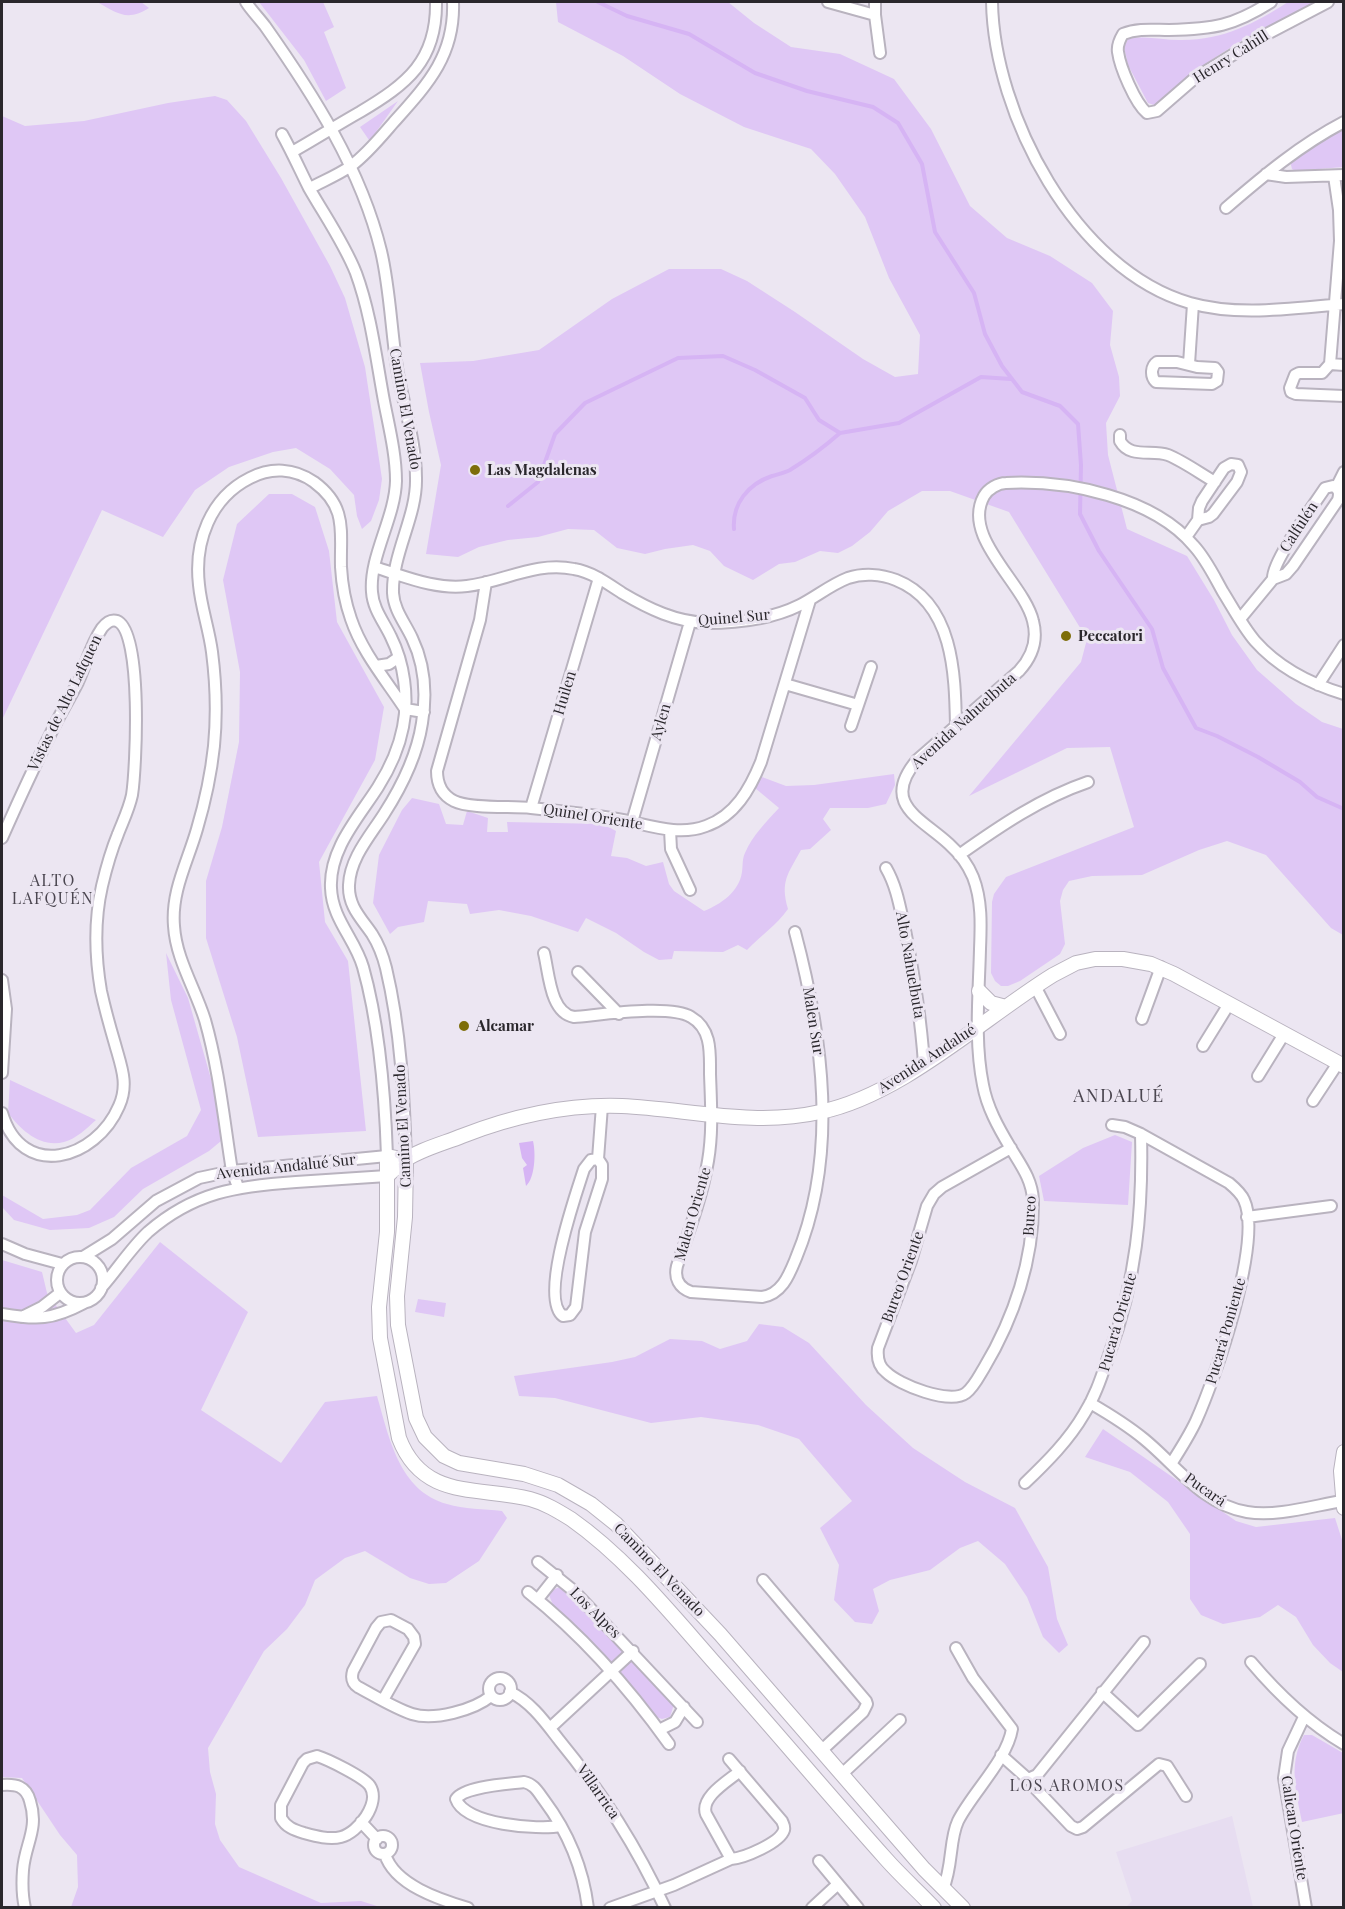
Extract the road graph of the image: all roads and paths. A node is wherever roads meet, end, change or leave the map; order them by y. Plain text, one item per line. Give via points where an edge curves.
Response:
1 (246, 2) edge
2 (436, 2) edge
3 (453, 2) edge
4 (828, 2) edge
5 (875, 2) edge
6 (992, 2) edge
7 (1271, 2) edge
8 (1328, 2) edge
9 (1253, 6) edge
10 (875, 15) junction
11 (880, 53) dead end
12 (1344, 122) edge
13 (331, 129) junction
14 (282, 134) dead end
15 (292, 152) junction
16 (350, 167) junction
17 (1266, 174) junction
18 (1339, 175) edge
19 (310, 188) junction
20 (1226, 208) dead end
21 (1193, 304) junction
22 (1339, 305) edge
23 (1189, 364) junction
24 (1330, 364) junction
25 (1344, 365) edge
26 (1344, 396) edge
27 (1120, 435) dead end
28 (1344, 472) edge
29 (1215, 482) junction
30 (1336, 488) junction
31 (1198, 520) junction
32 (1186, 537) junction
33 (374, 567) junction
34 (395, 573) junction
35 (599, 578) junction
36 (1273, 579) junction
37 (486, 582) junction
38 (810, 600) junction
39 (1240, 619) junction
40 (690, 622) junction
41 (1344, 645) edge
42 (399, 657) junction
43 (376, 666) junction
44 (871, 667) dead end
45 (785, 684) junction
46 (1318, 685) junction
47 (1344, 694) edge
48 (858, 705) junction
49 (405, 709) junction
50 (424, 712) junction
51 (851, 726) dead end
52 (956, 726) junction
53 (1088, 782) dead end
54 (531, 808) junction
55 (632, 822) junction
56 (670, 830) junction
57 (2, 838) edge
58 (959, 855) junction
59 (886, 868) dead end
60 (690, 890) dead end
61 (795, 932) dead end
62 (544, 953) dead end
63 (1161, 967) junction
64 (578, 972) dead end
65 (2, 980) edge
66 (1035, 986) junction
67 (980, 991) junction
68 (1229, 1004) junction
69 (1006, 1007) junction
70 (619, 1014) junction
71 (1142, 1018) dead end
72 (979, 1025) junction
73 (1060, 1034) dead end
74 (1284, 1034) junction
75 (1203, 1046) dead end
76 (924, 1064) junction
77 (1341, 1065) edge
78 (2, 1068) edge
79 (2, 1073) edge
80 (1258, 1076) dead end
81 (1313, 1101) dead end
82 (602, 1106) junction
83 (822, 1112) junction
84 (2, 1113) edge
85 (712, 1114) junction
86 (1112, 1125) dead end
87 (1141, 1134) junction
88 (1011, 1148) junction
89 (387, 1156) junction
90 (598, 1159) junction
91 (406, 1160) junction
92 (232, 1171) junction
93 (387, 1176) junction
94 (238, 1187) junction
95 (1331, 1206) dead end
96 (1247, 1217) junction
97 (2, 1244) edge
98 (83, 1257) junction
99 (62, 1264) junction
100 (101, 1288) junction
101 (776, 1292) joint
102 (60, 1293) junction
103 (85, 1303) junction
104 (2, 1314) edge
105 (22, 1318) junction
106 (957, 1397) joint
107 (1090, 1403) junction
108 (1344, 1452) edge
109 (1171, 1464) junction
110 (1025, 1484) dead end
111 (1343, 1505) edge
112 (538, 1562) dead end
113 (557, 1575) junction
114 (764, 1580) dead end
115 (528, 1592) dead end
116 (538, 1599) junction
117 (706, 1617) junction
118 (688, 1633) junction
119 (1144, 1642) dead end
120 (956, 1648) dead end
121 (633, 1651) junction
122 (1251, 1662) dead end
123 (1200, 1664) dead end
124 (611, 1671) junction
125 (510, 1692) junction
126 (1102, 1692) junction
127 (491, 1696) junction
128 (383, 1700) junction
129 (684, 1707) junction
130 (1304, 1717) junction
131 (900, 1720) dead end
132 (697, 1722) dead end
133 (550, 1728) junction
134 (659, 1730) junction
135 (669, 1744) dead end
136 (1344, 1744) edge
137 (822, 1750) junction
138 (1001, 1755) junction
139 (729, 1759) dead end
140 (740, 1771) junction
141 (842, 1774) junction
142 (1030, 1778) junction
143 (2, 1785) edge
144 (1186, 1796) dead end
145 (361, 1822) junction
146 (561, 1826) junction
147 (731, 1859) junction
148 (819, 1861) dead end
149 (838, 1884) junction
150 (943, 1889) junction
151 (658, 1891) junction
152 (25, 1908) edge
153 (468, 1908) edge
154 (588, 1908) edge
155 (610, 1908) edge
156 (665, 1908) edge
157 (812, 1908) edge
158 (858, 1908) edge
159 (934, 1908) edge
160 (963, 1908) edge
161 (1306, 1908) edge

1 - 13 street, Camino El Venado
2 - 13 street via 430,45 413,74 390,94
3 - 16 street via 448,44 434,75
4 - 10 street
5 - 10 street
6 - 21 street via 998,56 1012,105 1032,152 1057,193 1092,240 1120,267 1154,288
7 - 9 street, Henry Cahill
8 - 9 street, Henry Cahill via 1195,78 1157,111 1147,113 1142,109 1118,52 1123,34 1229,24
10 - 11 street
12 - 17 street via 1319,135
13 - 15 street
13 - 16 street, Camino El Venado
14 - 15 street, Camino El Venado
15 - 19 street, Camino El Venado
16 - 19 street
16 - 34 street, Camino El Venado via 381,252 416,465 414,505
17 - 18 street
17 - 20 street
18 - 22 street
19 - 33 street, Camino El Venado via 361,287 394,459 395,495
21 - 22 street via 1257,309
21 - 23 street
22 - 24 street
23 - 23 street via 1215,368 1217,381 1158,382 1152,378 1157,362
24 - 25 street
24 - 26 street via 1322,373 1295,375 1290,390 1296,394
27 - 29 street via 1125,449 1169,455
28 - 30 street, Calfulén
29 - 31 street via 1199,508
29 - 31 street via 1227,465 1235,463 1240,468 1237,482 1213,513
30 - 36 street, Calfulén via 1338,500 1293,566
30 - 36 street, Calfulén via 1325,488 1278,560
31 - 32 street
32 - 39 street, Avenida Nahuelbuta
32 - 52 street, Avenida Nahuelbuta via 1152,513 1099,491 1004,483 986,492 978,519 1028,609 1035,640 1019,671
33 - 34 street, Quinel Sur
33 - 42 street, Camino El Venado via 373,598
34 - 37 street, Quinel Sur via 442,586
34 - 50 street, Camino El Venado via 395,605 423,668
35 - 37 street, Quinel Sur via 562,567 517,572
35 - 40 street, Quinel Sur via 654,610
35 - 54 street, Huilen
36 - 39 street, Calfulén
37 - 54 street, Quinel Oriente via 480,620 437,778 447,796 459,803
38 - 40 street, Quinel Sur via 764,617
38 - 45 street, Quinel Oriente
38 - 52 street, Quinel Sur via 848,578 868,574 899,581 918,594 934,612 947,640
39 - 46 street, Avenida Nahuelbuta via 1272,658
40 - 55 street, Aylen
41 - 46 street
42 - 43 street
42 - 49 street, Camino El Venado
43 - 49 street
43 - 92 street via 346,604 341,570 342,525 331,499 316,483 290,471 264,472 237,486 213,513 200,549 199,587 214,669 214,742 204,803 179,883 174,917 178,950 210,1042
44 - 48 street
45 - 48 street
45 - 56 street, Quinel Oriente via 761,762 742,798 714,823 688,831
46 - 47 street, Avenida Nahuelbuta
48 - 51 street
49 - 50 street
49 - 89 street, Camino El Venado via 394,757 339,850 331,888 334,910 359,955 365,977 378,1051
50 - 91 street, Camino El Venado via 411,764 391,804 358,854 349,883 354,910 378,945 386,969 398,1038
52 - 58 street, Avenida Nahuelbuta via 912,767 902,794 914,817
53 - 58 street via 1020,813
54 - 55 street, Quinel Oriente
55 - 56 street, Quinel Oriente
56 - 60 street via 671,849
57 - 84 street, Vistas de Alto Lafquen via 96,638 107,622 118,621 126,630 131,655 136,761 132,796 106,872 96,929 102,992 123,1072 122,1098 114,1117 98,1135 78,1150 61,1155 36,1154 20,1145 13,1139
58 - 67 street, Avenida Nahuelbuta via 979,897
59 - 76 street, Alto Nahuelbuta via 897,894 914,976
61 - 83 street, Malen Sur via 814,1016
62 - 70 street via 555,999 563,1013 574,1017
63 - 66 street, Avenida Andalué via 1123,959 1095,959 1065,968
63 - 68 street, Avenida Andalué
63 - 71 street
64 - 70 street
65 - 78 street via 6,1009
66 - 69 street, Avenida Andalué
66 - 73 street
67 - 69 street via 991,1003
67 - 72 street, Avenida Nahuelbuta
68 - 74 street, Avenida Andalué
68 - 75 street
69 - 72 street, Avenida Andalué
70 - 85 street via 680,1013 701,1025 709,1043
72 - 76 street, Avenida Andalué
72 - 88 street, Bureo via 983,1087 991,1112
74 - 77 street, Avenida Andalué
74 - 80 street
76 - 83 street, Avenida Andalué via 878,1091
77 - 81 street
78 - 79 street
82 - 85 street, Avenida Andalué
82 - 90 street
82 - 91 street, Avenida Andalué via 548,1111 500,1122
83 - 85 street, Avenida Andalué via 773,1118
83 - 101 street, Malen Sur via 812,1210 790,1272
85 - 101 street, Malen Oriente via 708,1163 676,1270 677,1280 691,1292 762,1297
86 - 87 street, Pucará Poniente
87 - 96 street, Pucará Poniente via 1229,1183 1244,1200
87 - 107 street, Pucará Oriente via 1140,1211 1133,1272 1112,1348
88 - 106 street, Bureo via 1029,1179 1033,1197 1022,1280 1011,1315 986,1364 971,1389
88 - 106 street, Bureo Oriente via 942,1187 930,1200 878,1348 879,1363 890,1376 924,1391
89 - 91 street, Avenida Andalué Sur
89 - 92 street, Avenida Andalué Sur
89 - 93 street, Camino El Venado
90 - 90 street via 602,1179 585,1232 576,1307 566,1317 559,1312 557,1303 562,1236 584,1169 591,1160
91 - 93 street, Avenida Andalué
91 - 117 street, Camino El Venado via 398,1325 415,1412 425,1437 444,1456 459,1463 533,1476 576,1495 628,1534
92 - 94 street
92 - 98 street, Avenida Andalué Sur via 180,1187
93 - 94 street
93 - 118 street, Camino El Venado via 387,1232 379,1321 404,1453 431,1479 472,1492 530,1499 561,1512 609,1550
94 - 100 street via 204,1197 168,1216 136,1244
95 - 96 street
96 - 109 street, Pucará Poniente via 1243,1271 1229,1327 1200,1412
97 - 99 street
98 - 99 street
98 - 100 street via 100,1268
99 - 102 street via 56,1278
100 - 103 street via 97,1296
102 - 103 street via 72,1302
102 - 105 street
103 - 105 street via 54,1317
104 - 105 street
107 - 109 street, Pucará via 1131,1428
107 - 110 street, Pucará Oriente via 1066,1439
108 - 111 street
109 - 111 street, Pucará via 1219,1503 1247,1512
112 - 113 street, Los Alpes
113 - 116 street, Los Alpes
113 - 121 street, Los Alpes
114 - 137 street via 866,1701 863,1712
115 - 116 street, Los Alpes
116 - 124 street, Los Alpes
117 - 118 street
117 - 137 street, Camino El Venado
118 - 159 street, Camino El Venado via 886,1859
119 - 126 street
120 - 138 street via 973,1678 1011,1726
121 - 124 street, Los Alpes
121 - 129 street, Los Alpes
122 - 130 street
123 - 126 street via 1138,1725
124 - 133 street, Los Alpes
124 - 134 street, Los Alpes
125 - 127 street via 500,1700
125 - 127 street, Villarrica via 508,1683 496,1679 489,1686
125 - 133 street, Villarrica via 527,1703
126 - 142 street via 1037,1775
127 - 128 street via 469,1709 425,1716
128 - 128 street via 355,1685 352,1675 376,1628 388,1620 410,1631 415,1644
129 - 132 street, Los Alpes
129 - 134 street via 675,1722
130 - 136 street
130 - 161 street, Calican Oriente via 1288,1751 1284,1778
131 - 141 street
133 - 151 street, Villarrica via 616,1817
134 - 135 street, Los Alpes
137 - 141 street, Camino El Venado
138 - 142 street
138 - 150 street via 957,1823
139 - 140 street
140 - 147 street via 704,1806
140 - 147 street via 784,1827 772,1843
141 - 150 street, Camino El Venado
142 - 144 street via 1035,1788 1077,1829 1159,1764 1167,1766
143 - 152 street via 23,1787 31,1804 34,1824 23,1869
145 - 145 street via 372,1800 369,1785 322,1758 307,1759 282,1805 282,1822 301,1832 333,1838 350,1833
145 - 153 street via 377,1839 384,1836 391,1841 391,1849 385,1854 402,1878 434,1896
146 - 146 street via 528,1783 470,1790 456,1799 466,1811 500,1823 527,1828
146 - 154 street via 578,1862
147 - 151 street
148 - 149 street
149 - 157 street
149 - 158 street
150 - 160 street, Camino El Venado
151 - 155 street
151 - 156 street, Villarrica

